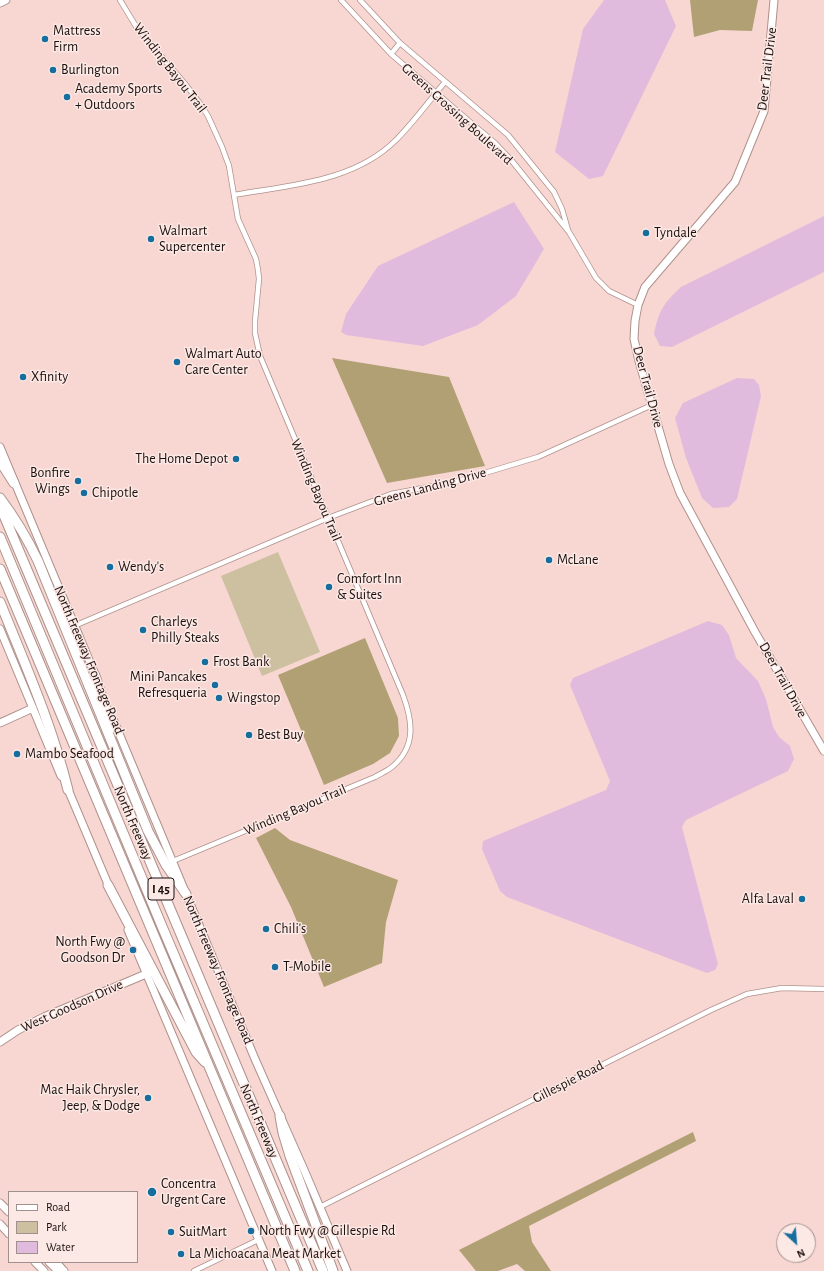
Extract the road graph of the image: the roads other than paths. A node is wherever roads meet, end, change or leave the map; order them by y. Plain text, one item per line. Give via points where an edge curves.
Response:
1 (6, 0) edge
2 (120, 0) edge
3 (341, 0) edge
4 (360, 0) edge
5 (774, 0) edge
6 (0, 3) edge
7 (400, 43) junction
8 (391, 54) junction
9 (446, 82) junction
10 (436, 93) junction
11 (234, 195) junction
12 (569, 232) junction
13 (638, 305) junction
14 (652, 405) junction
15 (0, 447) edge
16 (0, 461) edge
17 (14, 483) junction
18 (0, 498) edge
19 (0, 506) edge
20 (328, 518) junction
21 (0, 537) edge
22 (0, 569) edge
23 (0, 602) edge
24 (74, 626) junction
25 (0, 629) edge
26 (95, 676) junction
27 (33, 708) junction
28 (0, 723) edge
29 (824, 751) edge
30 (130, 787) junction
31 (68, 790) junction
32 (172, 861) junction
33 (108, 885) junction
34 (186, 894) junction
35 (146, 974) junction
36 (824, 989) edge
37 (0, 1042) edge
38 (209, 1066) junction
39 (280, 1116) junction
40 (0, 1203) edge
41 (320, 1208) junction
42 (8, 1211) edge
43 (0, 1224) edge
44 (8, 1232) edge
45 (258, 1240) junction
46 (37, 1263) edge
47 (50, 1263) edge
48 (57, 1263) edge
49 (44, 1271) edge
50 (64, 1271) edge
51 (194, 1271) edge
52 (272, 1271) edge
53 (295, 1271) edge
54 (308, 1271) edge
55 (323, 1271) edge
56 (333, 1271) edge
57 (346, 1271) edge

1 - 6 main road
2 - 11 street, Winding Bayou Trail via 137,28 186,84 208,116 227,161
3 - 8 street, Greens Crossing Boulevard
4 - 7 street, Greens Crossing Boulevard
5 - 13 main road, Deer Trail Drive via 764,111 735,182 645,287
7 - 8 street
7 - 9 street, Greens Crossing Boulevard
8 - 10 street, Greens Crossing Boulevard
9 - 10 street
9 - 12 street, Greens Crossing Boulevard via 508,135 554,192
10 - 11 street via 396,140 360,166 322,179
10 - 12 street, Greens Crossing Boulevard via 495,143
11 - 20 street, Winding Bayou Trail via 238,219 256,259 259,275 255,321 257,345
12 - 13 street, Greens Crossing Boulevard via 596,278 609,291
13 - 14 main road, Deer Trail Drive via 634,339
14 - 20 street, Greens Landing Drive via 538,457 455,482 391,494
14 - 29 main road, Deer Trail Drive via 680,493 755,632
15 - 17 main road, North Freeway Frontage Road
16 - 17 highway
17 - 24 main road, North Freeway Frontage Road
18 - 30 highway via 38,561
19 - 55 highway, North Freeway / I 45
20 - 24 street, Greens Landing Drive
20 - 32 street, Winding Bayou Trail via 410,712 412,724 406,750 391,768 375,777
21 - 54 highway, North Freeway / I 45
22 - 38 highway, North Freeway / I 45
23 - 31 highway via 54,740
24 - 26 main road, North Freeway Frontage Road
25 - 27 main road
26 - 30 highway
26 - 32 main road, North Freeway Frontage Road
27 - 28 main road
27 - 31 main road
30 - 34 highway via 157,850
31 - 33 main road
32 - 34 main road, North Freeway Frontage Road
33 - 35 main road
33 - 38 highway via 196,1052
34 - 39 main road, North Freeway Frontage Road
35 - 37 main road, West Goodson Drive via 39,1019
35 - 45 main road
36 - 41 street, Gillespie Road via 782,988 747,994 698,1016
38 - 53 highway, North Freeway / I 45
39 - 41 main road, North Freeway Frontage Road
39 - 56 highway via 290,1156
40 - 42 main road
41 - 57 main road, North Freeway Frontage Road
43 - 44 main road
45 - 51 street
45 - 52 main road
46 - 49 main road
47 - 50 main road via 57,1270
48 - 50 main road

